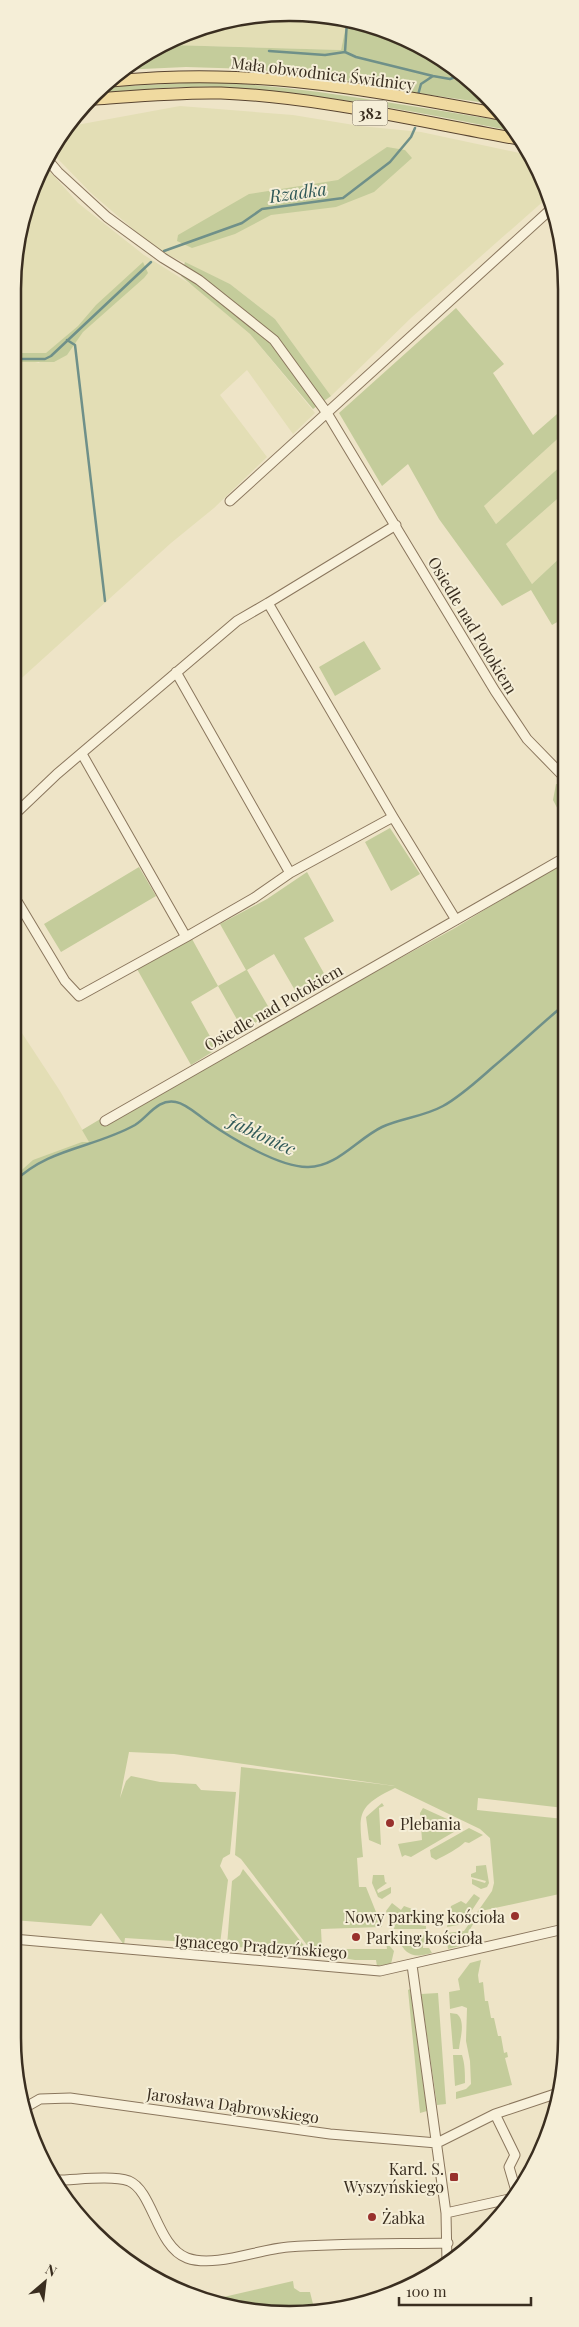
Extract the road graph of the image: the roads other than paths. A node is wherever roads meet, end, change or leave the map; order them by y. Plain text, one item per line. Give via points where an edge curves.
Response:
1 (122, 81) edge
2 (102, 98) edge
3 (490, 112) edge
4 (511, 138) edge
5 (52, 165) edge
6 (547, 213) edge
7 (327, 413) junction
8 (230, 501) dead end
9 (396, 525) junction
10 (268, 603) junction
11 (176, 672) junction
12 (82, 754) junction
13 (558, 771) edge
14 (21, 808) edge
15 (393, 817) junction
16 (558, 861) edge
17 (290, 873) junction
18 (21, 908) edge
19 (456, 920) junction
20 (186, 937) junction
21 (105, 1121) dead end
22 (558, 1929) edge
23 (21, 1940) edge
24 (412, 1965) junction
25 (552, 2095) edge
26 (30, 2105) edge
27 (495, 2114) junction
28 (438, 2143) junction
29 (62, 2180) edge
30 (514, 2185) edge
31 (502, 2201) edge
32 (446, 2213) junction
33 (448, 2244) junction
34 (447, 2254) edge

1 - 3 main road, Mała obwodnica Świdnicy / 382 via 218,77 269,79
2 - 4 main road, Mała obwodnica Świdnicy / 382 via 231,94 333,106
5 - 7 street, Osiedle nad Potokiem via 107,217 199,280 268,334
6 - 7 street
7 - 8 street
7 - 9 street, Osiedle nad Potokiem
9 - 10 street
9 - 13 street, Osiedle nad Potokiem via 495,691 527,739
10 - 11 street via 237,621
10 - 15 street
11 - 12 street
11 - 17 street
12 - 14 street
12 - 20 street
15 - 17 street
15 - 19 street
16 - 19 street, Osiedle nad Potokiem
17 - 20 street
18 - 20 street via 65,981 79,996
19 - 21 street, Osiedle nad Potokiem
22 - 24 street, Ignacego Prądzyńskiego
23 - 24 street, Ignacego Prądzyńskiego via 380,1971
24 - 28 street
25 - 27 street
26 - 28 street, Jarosława Dąbrowskiego via 40,2099 70,2098 330,2134
27 - 28 street
27 - 30 street via 515,2155 509,2167
28 - 32 street
29 - 33 street via 119,2179 130,2182 140,2191 174,2250 186,2258 203,2262 287,2247
31 - 32 street
32 - 33 street
33 - 34 street

